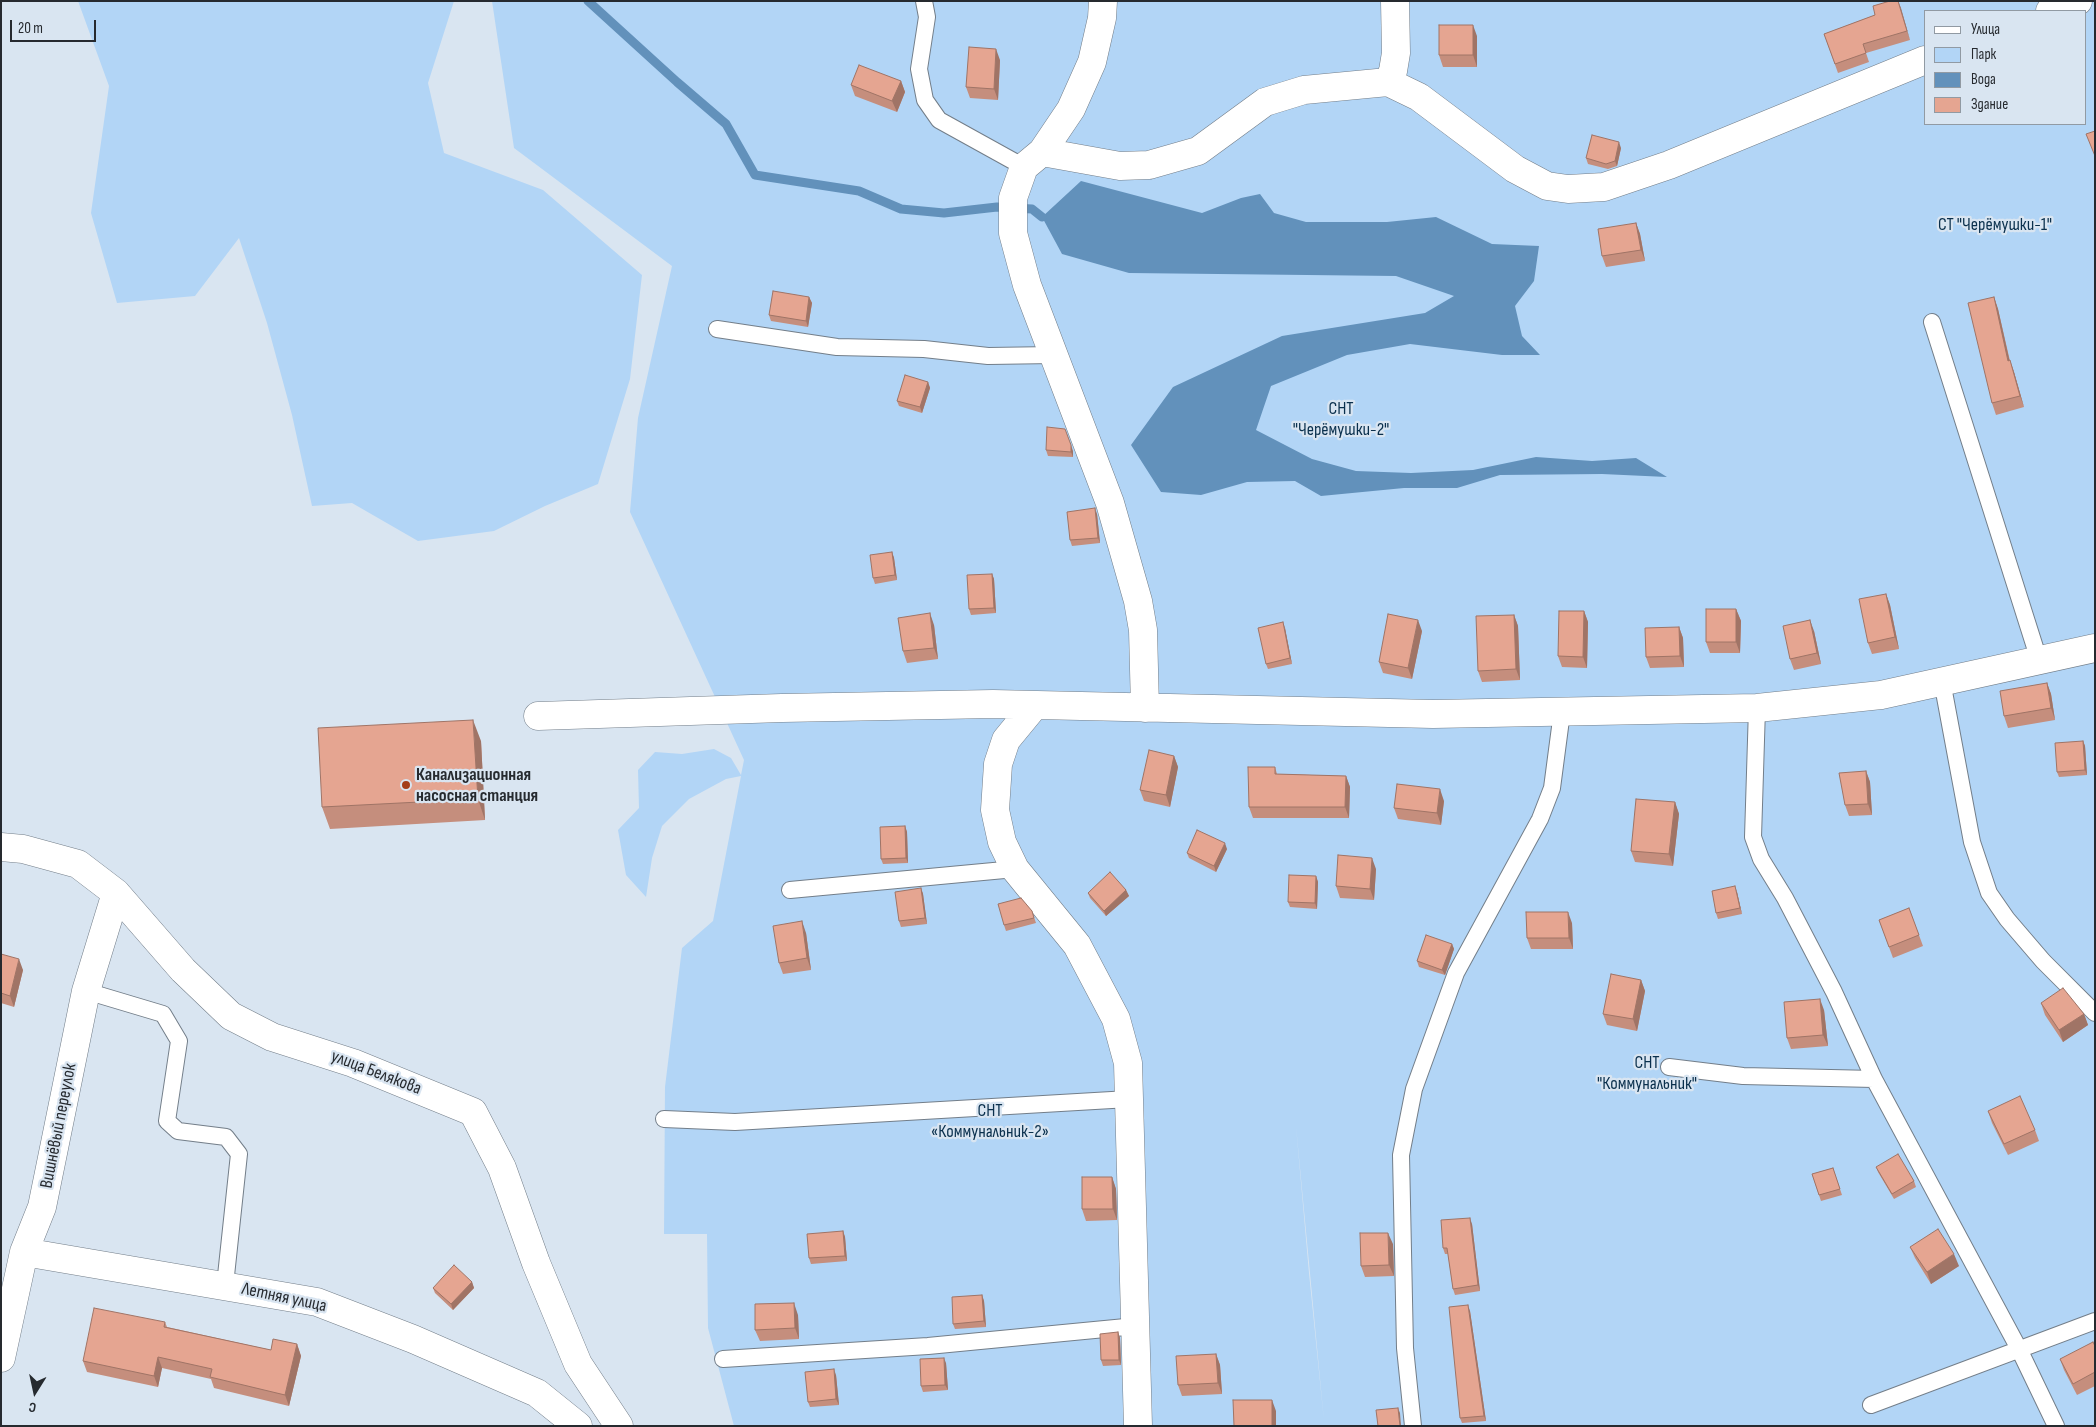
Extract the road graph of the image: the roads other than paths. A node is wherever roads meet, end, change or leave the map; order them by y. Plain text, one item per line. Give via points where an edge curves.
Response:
1 (924, 1) edge
2 (1103, 1) edge
3 (1395, 1) edge
4 (2078, 1) edge
5 (2053, 10) edge
6 (1924, 60) edge
7 (1388, 82) junction
8 (1033, 160) junction
9 (1932, 322) dead end
10 (717, 329) dead end
11 (1054, 355) junction
12 (2095, 648) edge
13 (2039, 660) junction
14 (1942, 682) junction
15 (1034, 706) junction
16 (1145, 708) junction
17 (1757, 708) junction
18 (1562, 712) junction
19 (538, 716) dead end
20 (1, 846) edge
21 (1015, 869) junction
22 (790, 890) dead end
23 (116, 893) junction
24 (86, 991) junction
25 (2095, 1013) edge
26 (1669, 1067) dead end
27 (1874, 1079) junction
28 (1130, 1099) junction
29 (664, 1119) dead end
30 (24, 1252) junction
31 (225, 1285) junction
32 (2095, 1321) edge
33 (1136, 1326) junction
34 (2019, 1349) junction
35 (1, 1358) edge
36 (724, 1359) dead end
37 (1871, 1405) dead end
38 (578, 1426) edge
39 (619, 1426) edge
40 (1138, 1426) edge
41 (1412, 1426) edge
42 (2056, 1426) edge

1 - 8 lane via 927,17 919,69 925,100 939,120
2 - 8 street via 1092,62 1071,109
3 - 7 street via 1396,53
4 - 5 street
6 - 7 street via 1669,165 1604,187 1568,189 1547,186 1515,170 1419,97
7 - 8 street via 1304,90 1265,102 1198,150 1149,165
8 - 11 street via 1013,198 1013,233 1027,285
9 - 13 lane
10 - 11 lane via 837,347 924,349 988,356
11 - 16 street via 1110,503 1138,601 1143,630
12 - 13 street
13 - 14 street
14 - 17 street via 1881,695
14 - 25 lane via 1972,842 1989,893 2006,919 2042,961
15 - 16 street
15 - 19 street via 782,708
15 - 21 street via 1006,740 998,764 995,810 1002,842
16 - 18 street via 1433,714
17 - 18 street
17 - 27 lane via 1753,838 1761,859 1834,992
18 - 41 lane via 1552,788 1540,819 1456,973 1414,1088 1401,1155 1405,1348
20 - 23 street, улица Белякова via 78,864
21 - 22 lane
21 - 28 street via 1077,945 1116,1020 1128,1063
23 - 24 street, Вишнёвый переулок
23 - 39 street, улица Белякова via 183,970 231,1016 272,1037 353,1063 473,1112 502,1168 536,1263 578,1364
24 - 30 street, Вишнёвый переулок via 42,1207
24 - 31 lane via 163,1014 179,1041 167,1121 178,1131 226,1137 239,1154
26 - 27 lane via 1743,1076
27 - 34 lane
28 - 29 lane via 735,1122
28 - 33 street
30 - 31 street, Летняя улица
30 - 35 street, Вишнёвый переулок
31 - 38 street, Летняя улица via 317,1302 404,1336 537,1393
32 - 34 lane
33 - 36 lane via 928,1346
33 - 40 street
34 - 37 lane
34 - 42 lane

